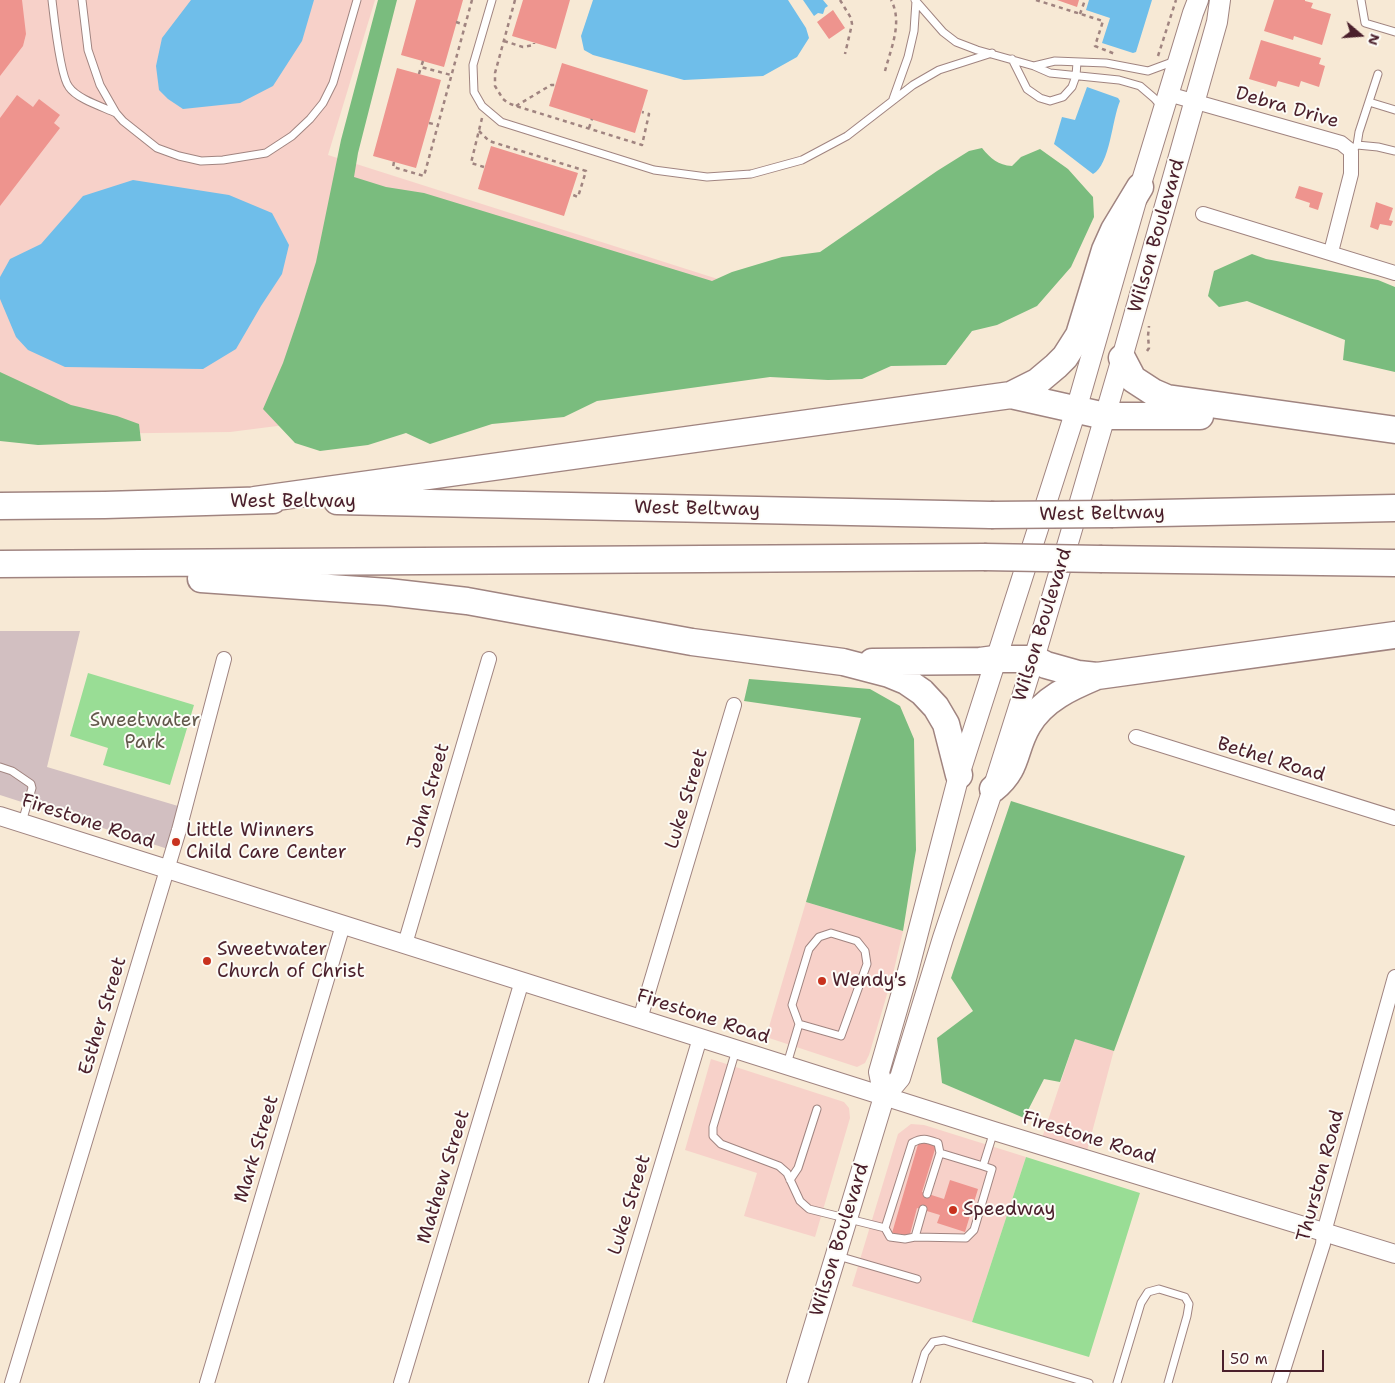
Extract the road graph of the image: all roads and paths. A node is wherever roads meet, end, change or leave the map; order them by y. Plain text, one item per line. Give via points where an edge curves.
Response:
1 (52, 0) edge
2 (82, 0) edge
3 (357, 0) edge
4 (472, 0) edge
5 (492, 0) edge
6 (515, 0) edge
7 (840, 0) edge
8 (891, 0) edge
9 (916, 0) edge
10 (1036, 0) edge
11 (1084, 0) edge
12 (1198, 0) edge
13 (1220, 0) edge
14 (1361, 0) edge
15 (1080, 14) junction
16 (456, 22) dead end
17 (465, 25) junction
18 (1395, 32) edge
19 (504, 41) junction
20 (534, 42) dead end
21 (845, 54) dead end
22 (992, 54) junction
23 (1158, 55) dead end
24 (1122, 56) dead end
25 (1012, 59) junction
26 (1154, 59) dead end
27 (1178, 60) junction
28 (422, 61) dead end
29 (1077, 62) junction
30 (1034, 66) junction
31 (421, 67) junction
32 (885, 71) dead end
33 (419, 74) dead end
34 (1378, 74) dead end
35 (451, 75) junction
36 (1076, 76) junction
37 (555, 85) dead end
38 (893, 100) junction
39 (1194, 101) junction
40 (508, 102) junction
41 (1166, 102) junction
42 (1369, 102) junction
43 (516, 106) junction
44 (1395, 110) edge
45 (490, 112) junction
46 (642, 112) dead end
47 (116, 113) junction
48 (592, 119) dead end
49 (429, 123) dead end
50 (438, 125) junction
51 (589, 128) junction
52 (479, 131) junction
53 (1354, 148) junction
54 (1395, 151) edge
55 (394, 162) dead end
56 (484, 167) dead end
57 (1140, 187) junction
58 (571, 194) dead end
59 (1203, 214) dead end
60 (1331, 252) junction
61 (1395, 273) edge
62 (1122, 358) junction
63 (1011, 395) junction
64 (1076, 410) junction
65 (1273, 413) junction
66 (1105, 416) junction
67 (1395, 430) edge
68 (255, 500) junction
69 (0, 506) edge
70 (1395, 508) edge
71 (1395, 563) edge
72 (0, 564) edge
73 (164, 564) junction
74 (1395, 635) edge
75 (224, 659) dead end
76 (489, 659) dead end
77 (995, 659) junction
78 (1034, 659) junction
79 (844, 662) junction
80 (1097, 676) junction
81 (734, 705) dead end
82 (1136, 738) dead end
83 (0, 767) edge
84 (959, 775) junction
85 (993, 789) junction
86 (0, 816) edge
87 (1395, 818) edge
88 (22, 823) junction
89 (167, 870) junction
90 (343, 925) junction
91 (405, 944) junction
92 (1395, 977) edge
93 (522, 981) junction
94 (640, 1019) junction
95 (799, 1024) junction
96 (700, 1038) junction
97 (736, 1050) junction
98 (786, 1065) junction
99 (884, 1097) junction
100 (817, 1109) dead end
101 (994, 1131) junction
102 (937, 1156) junction
103 (983, 1166) junction
104 (790, 1180) junction
105 (927, 1189) dead end
106 (923, 1210) dead end
107 (847, 1218) junction
108 (885, 1228) junction
109 (1324, 1232) junction
110 (915, 1237) junction
111 (1395, 1254) edge
112 (835, 1255) junction
113 (917, 1279) dead end
114 (12, 1383) edge
115 (207, 1383) edge
116 (401, 1383) edge
117 (596, 1383) edge
118 (797, 1383) edge
119 (916, 1383) edge
120 (1089, 1383) edge
121 (1117, 1383) edge
122 (1168, 1383) edge
123 (1280, 1383) edge

1 - 47 lane via 68,87
2 - 47 lane via 88,50 100,85
3 - 47 lane via 333,83 323,103 292,136 266,153 201,161 179,156 157,148
4 - 17 path
5 - 45 lane via 474,65 474,92
6 - 19 path
7 - 21 path via 852,24
8 - 32 path via 897,19
9 - 22 lane via 942,32 956,42
9 - 38 lane via 914,31
10 - 15 path
11 - 15 path
12 - 27 main road, Wilson Boulevard
13 - 39 main road, Wilson Boulevard via 1217,22
14 - 18 lane via 1365,23
15 - 24 path via 1103,21 1095,46
16 - 17 path
17 - 35 path
19 - 20 path via 523,47 534,45
19 - 40 path via 495,73 495,86
22 - 25 lane
22 - 38 lane via 939,70
23 - 26 path
25 - 30 lane
25 - 36 lane via 1027,89 1045,100 1063,97
27 - 29 lane via 1148,71 1106,63
27 - 41 main road, Wilson Boulevard
28 - 31 path
29 - 30 lane via 1055,61
29 - 36 lane
30 - 36 lane via 1050,73
31 - 33 path
31 - 35 path
34 - 42 lane
35 - 50 path
36 - 41 lane via 1119,80 1140,86 1154,98
37 - 43 path via 551,84
38 - 45 lane via 847,136 802,160 751,174 707,177 654,170 500,122
39 - 41 street, Debra Drive
39 - 53 street, Debra Drive
39 - 62 main road, Wilson Boulevard
40 - 43 path
40 - 45 path
41 - 57 main road, Wilson Boulevard
42 - 44 lane
42 - 53 lane
43 - 51 path
45 - 52 path via 483,117
46 - 51 path via 649,114 642,145
48 - 51 path
49 - 50 path
50 - 55 path via 424,176 393,167
52 - 56 path via 470,163
52 - 58 path via 489,141 586,171 578,196
53 - 54 lane via 1378,147
53 - 60 street, Debra Drive via 1352,174
57 - 63 highway via 1111,236 1079,335 1056,366 1036,382
57 - 64 main road, Wilson Boulevard
59 - 60 street
60 - 61 street
62 - 65 highway via 1133,379 1167,398
62 - 66 main road, Wilson Boulevard
63 - 64 highway
63 - 68 highway
64 - 66 highway
64 - 77 main road, Wilson Boulevard
65 - 66 highway
65 - 67 highway
66 - 78 main road, Wilson Boulevard
68 - 69 highway, West Beltway
68 - 70 highway, West Beltway, bridge via 991,515
71 - 73 highway, bridge via 984,557
72 - 73 highway
73 - 79 highway via 191,578 467,601 692,642
74 - 80 highway
75 - 89 street, Esther Street
76 - 91 street, John Street
77 - 78 highway
77 - 79 highway
77 - 84 main road, Wilson Boulevard
78 - 80 highway via 1078,674
78 - 85 main road, Wilson Boulevard
79 - 84 highway via 889,674 922,692 946,724
80 - 85 highway via 1068,689 1035,714 1009,772
81 - 94 street, Luke Street
82 - 87 street, Bethel Road
83 - 88 lane via 32,784
84 - 99 main road, Wilson Boulevard via 910,967 879,1072
85 - 99 main road, Wilson Boulevard via 900,1078
86 - 88 street, Firestone Road
88 - 89 street, Firestone Road
89 - 90 street, Firestone Road
89 - 114 street, Esther Street
90 - 91 street, Firestone Road
90 - 115 street, Mark Street
91 - 93 street, Firestone Road
92 - 109 street, Thurston Road
93 - 94 street, Firestone Road
93 - 116 street, Mathew Street
94 - 96 street, Firestone Road
95 - 95 lane via 841,1036 867,964 865,951 857,941 831,933 819,936 809,949 792,1005
95 - 98 lane
96 - 97 street, Firestone Road
96 - 117 street, Luke Street
97 - 98 street, Firestone Road
97 - 104 lane via 712,1127 713,1136 721,1144 779,1166
98 - 99 street, Firestone Road
99 - 101 street, Firestone Road
99 - 107 main road, Wilson Boulevard
100 - 104 lane via 798,1168
101 - 103 lane
101 - 109 street, Firestone Road
102 - 103 lane
102 - 105 lane
102 - 108 lane via 938,1143 927,1139 912,1143 904,1181
103 - 110 lane via 992,1169 974,1230 966,1238
104 - 107 lane via 800,1202 809,1208
106 - 110 lane via 916,1224
107 - 108 lane
107 - 112 main road, Wilson Boulevard
108 - 110 lane via 890,1237
109 - 111 street, Firestone Road
109 - 123 street, Thurston Road
112 - 113 lane
112 - 118 main road, Wilson Boulevard
119 - 120 lane via 925,1353 933,1342 944,1340
121 - 122 lane via 1141,1303 1148,1292 1159,1289 1185,1297 1189,1304

